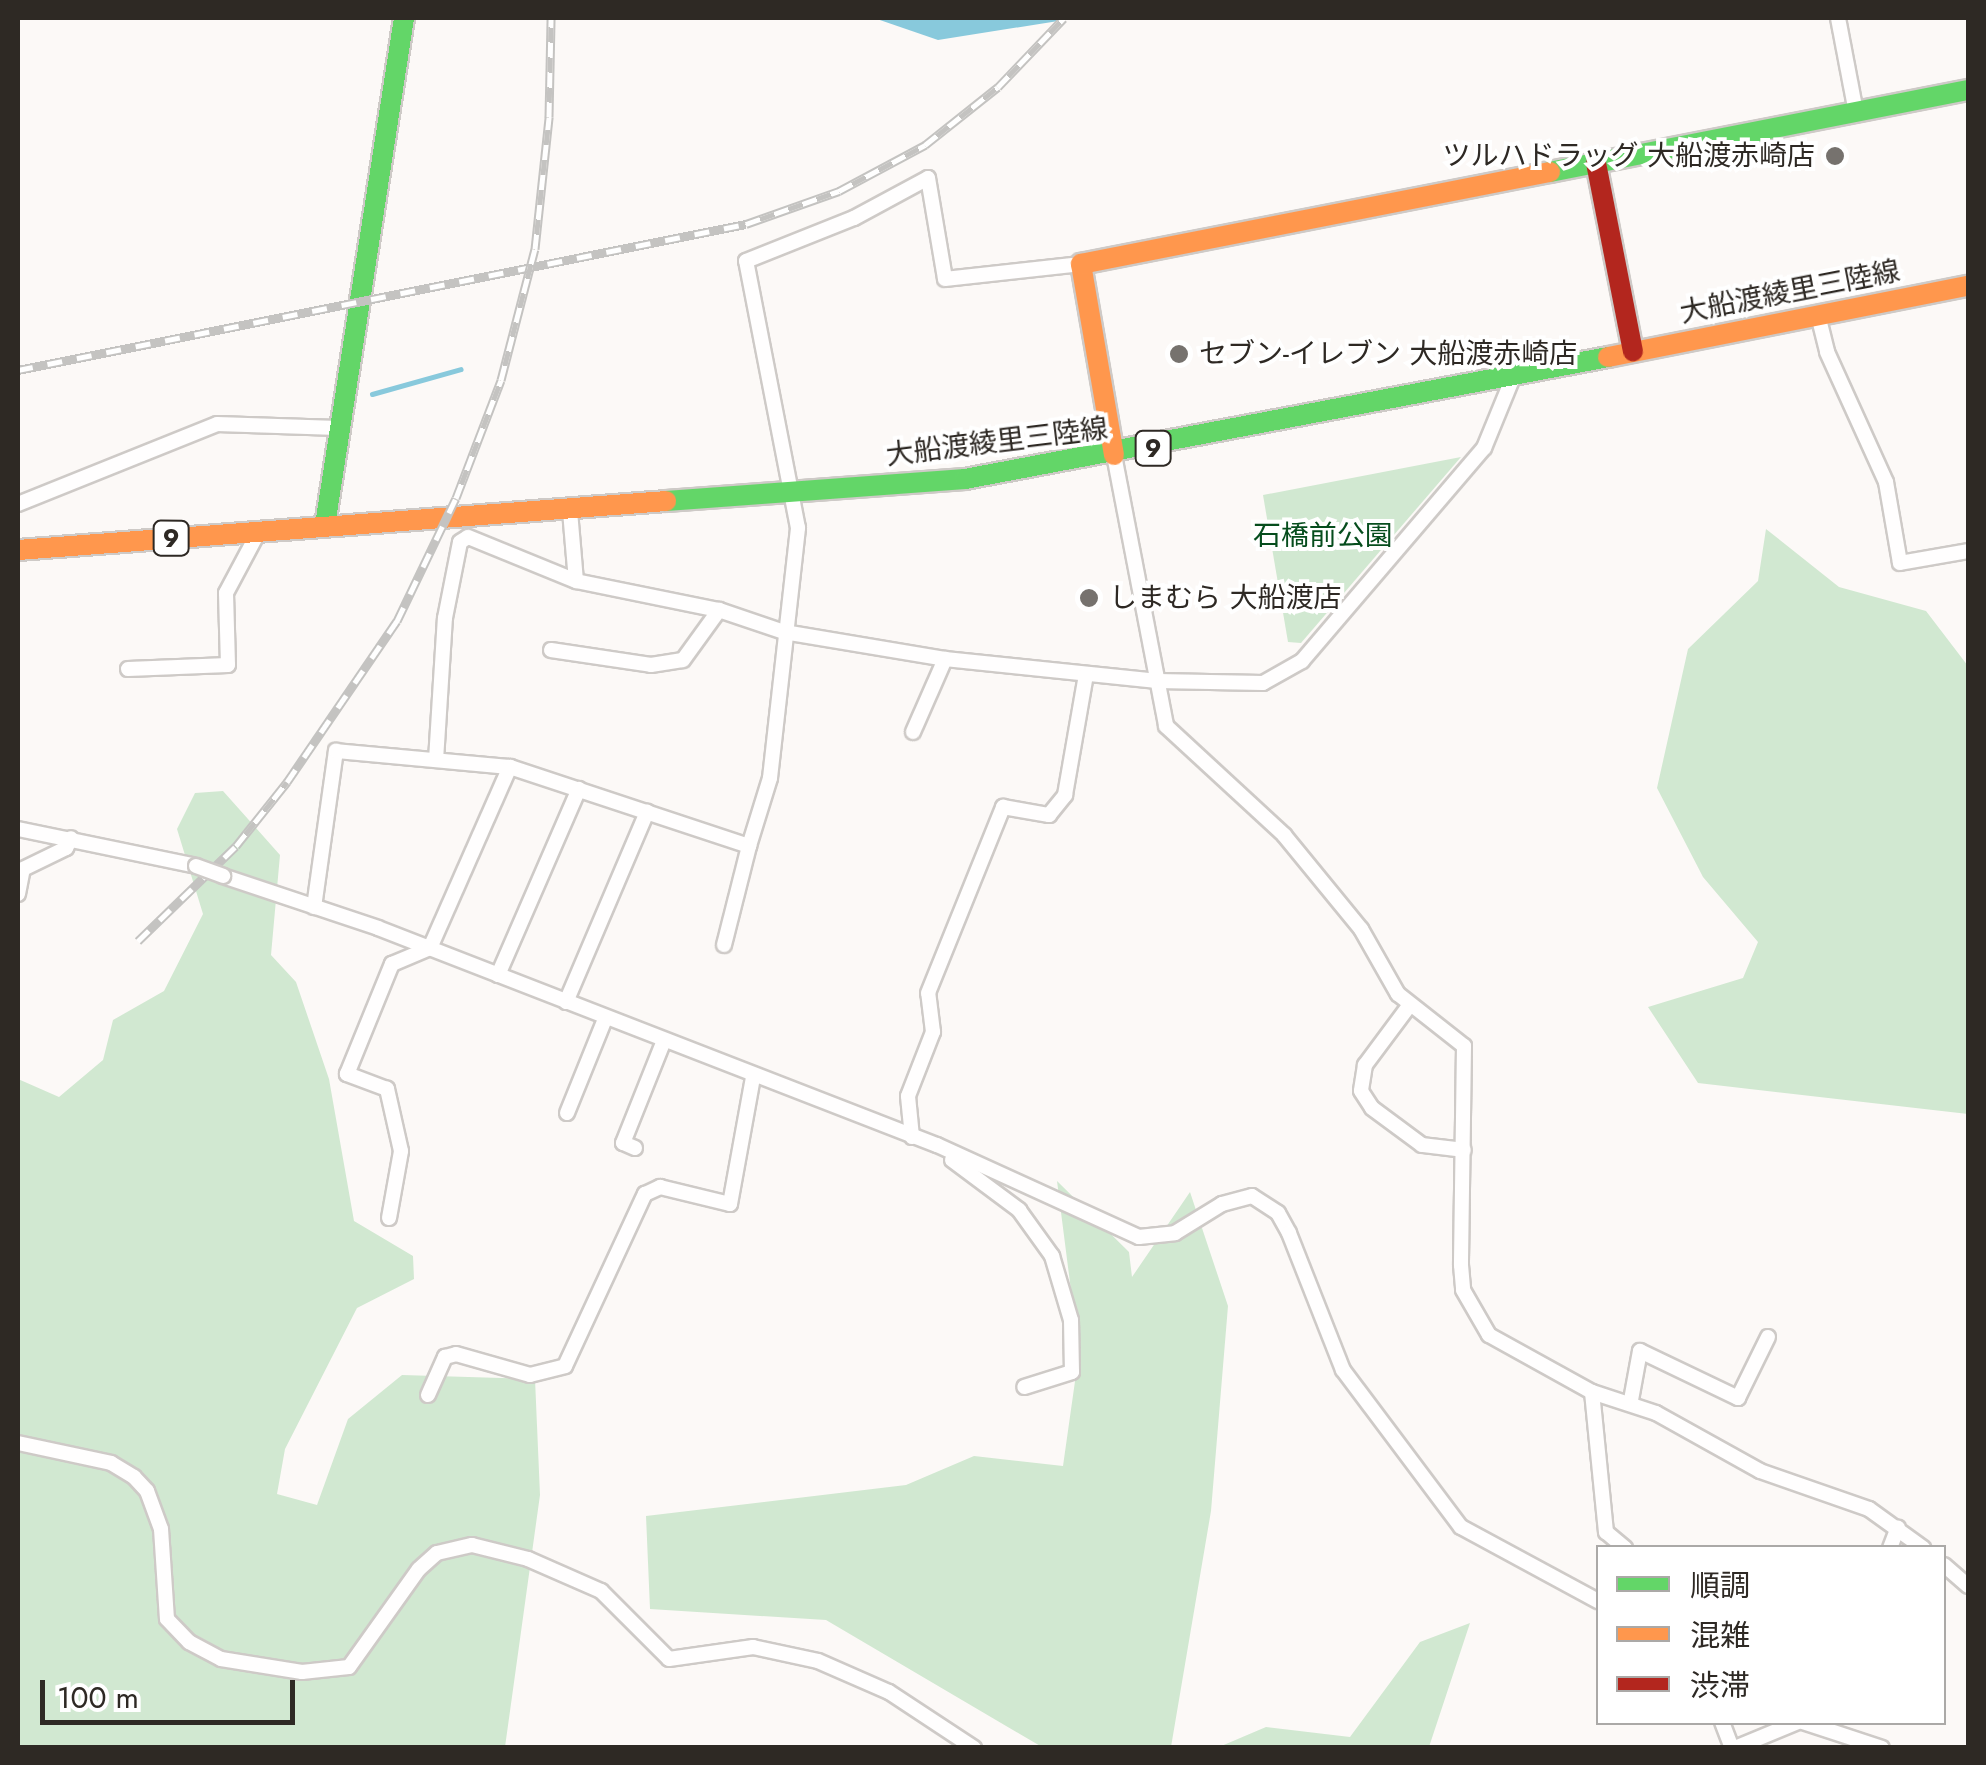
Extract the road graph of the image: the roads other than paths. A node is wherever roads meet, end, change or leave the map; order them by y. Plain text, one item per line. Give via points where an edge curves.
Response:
1 (404, 18) edge
2 (1838, 18) edge
3 (1968, 90) edge
4 (1856, 112) junction
5 (1596, 162) junction
6 (1081, 264) junction
7 (1968, 286) edge
8 (1818, 315) junction
9 (1634, 351) junction
10 (1514, 375) junction
11 (338, 428) junction
12 (1114, 456) junction
13 (792, 490) junction
14 (18, 504) edge
15 (570, 511) junction
16 (325, 525) junction
17 (260, 530) junction
18 (18, 550) edge
19 (1968, 551) edge
20 (576, 581) junction
21 (719, 610) junction
22 (784, 632) junction
23 (551, 650) dead end
24 (945, 660) junction
25 (128, 669) dead end
26 (1086, 675) junction
27 (1157, 681) junction
28 (913, 732) dead end
29 (436, 760) junction
30 (510, 767) junction
31 (579, 789) junction
32 (647, 812) junction
33 (18, 829) edge
34 (70, 838) junction
35 (749, 846) junction
36 (18, 894) edge
37 (314, 907) junction
38 (724, 945) dead end
39 (430, 948) junction
40 (498, 975) junction
41 (566, 1002) junction
42 (1410, 1006) junction
43 (605, 1019) junction
44 (664, 1042) junction
45 (753, 1078) junction
46 (567, 1113) dead end
47 (912, 1137) junction
48 (938, 1146) junction
49 (634, 1148) dead end
50 (1464, 1150) junction
51 (388, 1218) dead end
52 (1768, 1336) dead end
53 (1024, 1386) dead end
54 (1592, 1392) junction
55 (428, 1395) dead end
56 (1631, 1400) junction
57 (18, 1443) edge
58 (1898, 1527) junction
59 (1621, 1545) edge
60 (1891, 1545) edge
61 (1919, 1545) edge
62 (1946, 1567) edge
63 (1968, 1586) edge
64 (1596, 1600) edge
65 (1723, 1725) edge
66 (1792, 1725) edge
67 (1809, 1725) edge
68 (974, 1748) edge
69 (1734, 1748) edge
70 (1882, 1748) edge

1 - 11 main road
2 - 4 street
3 - 4 main road
4 - 5 main road
5 - 6 main road
5 - 9 main road
6 - 12 main road
6 - 13 street via 945,279 928,178 854,218 746,262
7 - 8 main road, 大船渡綾里三陸線 / 9
8 - 9 main road, 大船渡綾里三陸線 / 9
8 - 19 street via 1827,352 1886,482 1900,563
9 - 10 main road, 大船渡綾里三陸線 / 9
10 - 12 main road, 大船渡綾里三陸線 / 9
10 - 27 street via 1484,448 1302,661 1263,682
11 - 14 street via 218,424
11 - 16 main road
12 - 13 main road, 大船渡綾里三陸線 / 9 via 965,478
12 - 27 street
13 - 15 main road, 大船渡綾里三陸線 / 9
13 - 22 street via 798,528
15 - 16 main road, 大船渡綾里三陸線 / 9
15 - 20 street
16 - 17 main road, 大船渡綾里三陸線 / 9
17 - 18 main road, 大船渡綾里三陸線 / 9
17 - 25 street via 226,594 228,665
20 - 21 street
20 - 29 street via 468,537 460,542 445,618
21 - 22 street
21 - 23 street via 682,660 651,665
22 - 24 street
22 - 35 street via 770,778
24 - 26 street
24 - 28 street
26 - 27 street
26 - 47 street via 1065,795 1049,814 1003,807 928,993 934,1032 908,1096
27 - 42 street via 1161,714 1181,747 1284,835 1360,929
29 - 30 street
29 - 37 street via 336,752
30 - 31 street
30 - 39 street
31 - 32 street
31 - 40 street
32 - 35 street
32 - 41 street
33 - 34 street
34 - 36 street via 66,848 24,869
34 - 37 street, bridge via 196,866
35 - 38 street
37 - 39 street
39 - 40 street
39 - 51 street via 392,964 347,1074 386,1088 401,1152
40 - 41 street
41 - 43 street
42 - 50 street via 1464,1046
42 - 50 street via 1365,1065 1361,1091 1372,1108 1422,1146
43 - 44 street
43 - 46 street
44 - 45 street
44 - 49 street via 623,1143
45 - 47 street
45 - 55 street via 730,1204 652,1188 564,1366 530,1376 456,1354 444,1357
47 - 48 street
48 - 53 street via 1019,1210 1052,1256 1071,1320 1072,1372
48 - 64 street via 1139,1238 1175,1233 1242,1194 1278,1213 1343,1370 1460,1526
50 - 54 street via 1461,1265 1475,1316 1489,1335
52 - 56 street via 1738,1398 1640,1351
54 - 56 street
54 - 59 street via 1606,1532
56 - 58 street via 1760,1471 1868,1509
57 - 68 street via 111,1463 147,1491 161,1530 168,1620 189,1642 221,1659 302,1672 349,1667 419,1569 437,1554 472,1545 528,1559 601,1590 669,1659 753,1647 818,1661 889,1692
58 - 60 street
58 - 61 street
62 - 63 street
65 - 69 street
66 - 69 street
67 - 70 street

